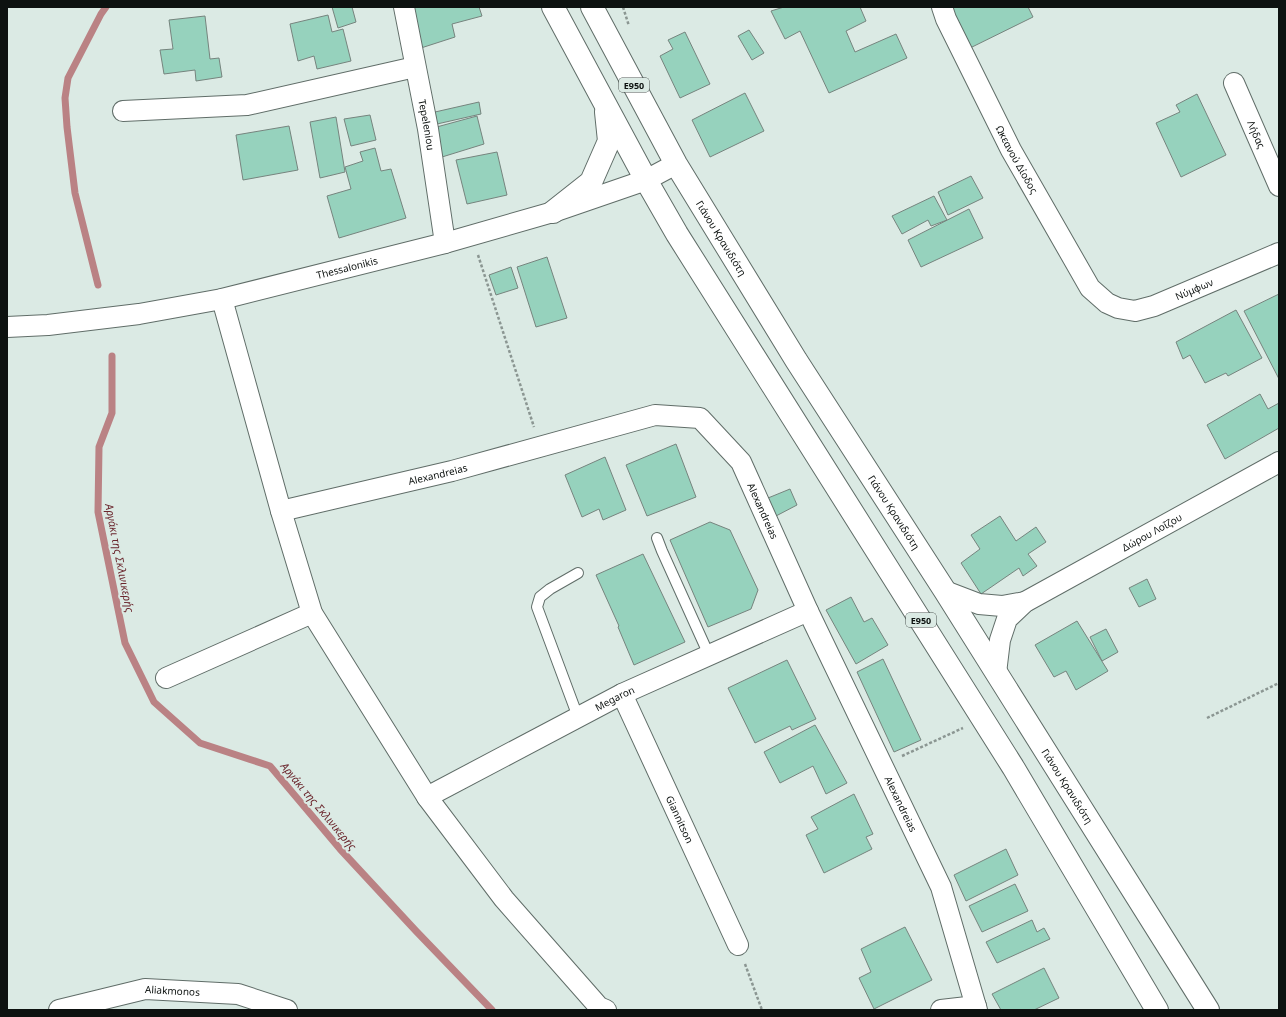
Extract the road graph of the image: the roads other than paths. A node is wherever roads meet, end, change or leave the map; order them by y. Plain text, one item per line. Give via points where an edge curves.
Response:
1 (404, 7) edge
2 (553, 7) edge
3 (592, 7) edge
4 (942, 7) edge
5 (415, 67) junction
6 (1234, 83) dead end
7 (605, 101) junction
8 (122, 111) dead end
9 (676, 164) junction
10 (646, 180) junction
11 (1279, 186) edge
12 (552, 212) junction
13 (445, 243) junction
14 (1279, 253) edge
15 (222, 298) junction
16 (1107, 303) joint
17 (7, 327) edge
18 (1279, 462) edge
19 (281, 511) junction
20 (657, 538) dead end
21 (578, 573) dead end
22 (945, 591) junction
23 (1025, 602) junction
24 (808, 611) junction
25 (312, 613) junction
26 (709, 655) junction
27 (996, 673) junction
28 (166, 678) dead end
29 (622, 694) junction
30 (578, 717) junction
31 (427, 797) junction
32 (738, 945) road end
33 (977, 1008) edge
34 (59, 1010) edge
35 (287, 1010) edge
36 (606, 1010) edge
37 (941, 1010) edge
38 (1157, 1010) edge
39 (1208, 1010) edge

1 - 5 street, Tepeleniou
2 - 7 main road, E950
3 - 9 main road, Γιάνου Κρανιδιότη / E950
4 - 16 street, Ωκεανού Δίοδος via 946,20 1011,150 1090,288
5 - 8 street via 247,105
5 - 13 street, Tepeleniou via 428,129
6 - 11 street, Λήδας
7 - 10 main road, E950
7 - 12 main road via 609,141 591,182
9 - 10 street, Thessalonikis
9 - 22 main road, Γιάνου Κρανιδιότη / E950 via 796,360
10 - 12 street, Thessalonikis
10 - 38 main road, E950 via 677,234 1013,767
12 - 13 street, Thessalonikis
13 - 15 street, Thessalonikis
14 - 16 street, Νύμφων via 1154,306 1135,310 1118,308
15 - 17 street, Thessalonikis via 139,314 48,325
15 - 19 street
18 - 23 street, Δώρου Λοΐζου
19 - 24 street, Alexandreias via 452,471 654,415 700,418 741,462
19 - 25 street
20 - 26 lane
21 - 30 lane via 540,596 537,607
22 - 23 street, Δώρου Λοΐζου via 979,604 1002,606
22 - 27 main road, Γιάνου Κρανιδιότη / E950
23 - 27 street, Δώρου Λοΐζου via 1008,619 1000,640
24 - 26 street, Megaron
24 - 33 street, Alexandreias via 942,887
25 - 28 street
25 - 31 street
26 - 29 street, Megaron
27 - 39 main road, Γιάνου Κρανιδιότη / E950
29 - 30 street, Megaron
29 - 32 street, Giannitson
30 - 31 street, Megaron
31 - 36 street via 504,899 599,1007
33 - 37 street
34 - 35 street, Aliakmonos via 145,989 238,994

